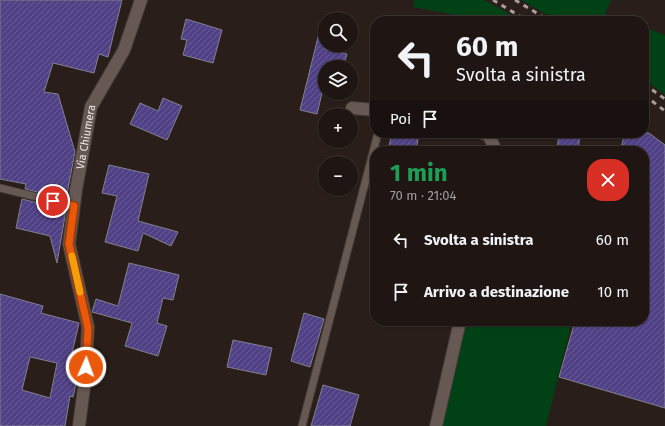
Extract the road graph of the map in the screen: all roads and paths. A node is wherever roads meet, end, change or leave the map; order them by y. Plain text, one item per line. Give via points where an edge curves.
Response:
1 (141, 0) edge
2 (358, 109) edge
3 (370, 110) edge
4 (370, 164) edge
5 (0, 188) edge
6 (74, 206) junction
7 (459, 326) edge
8 (79, 426) edge
9 (302, 426) edge
10 (436, 426) edge

1 - 6 street, Via Chiumera via 124,50 91,107
2 - 3 street
4 - 9 lane
5 - 6 lane
6 - 8 street, Via Chiumera via 69,244 88,328 86,380
7 - 10 street

